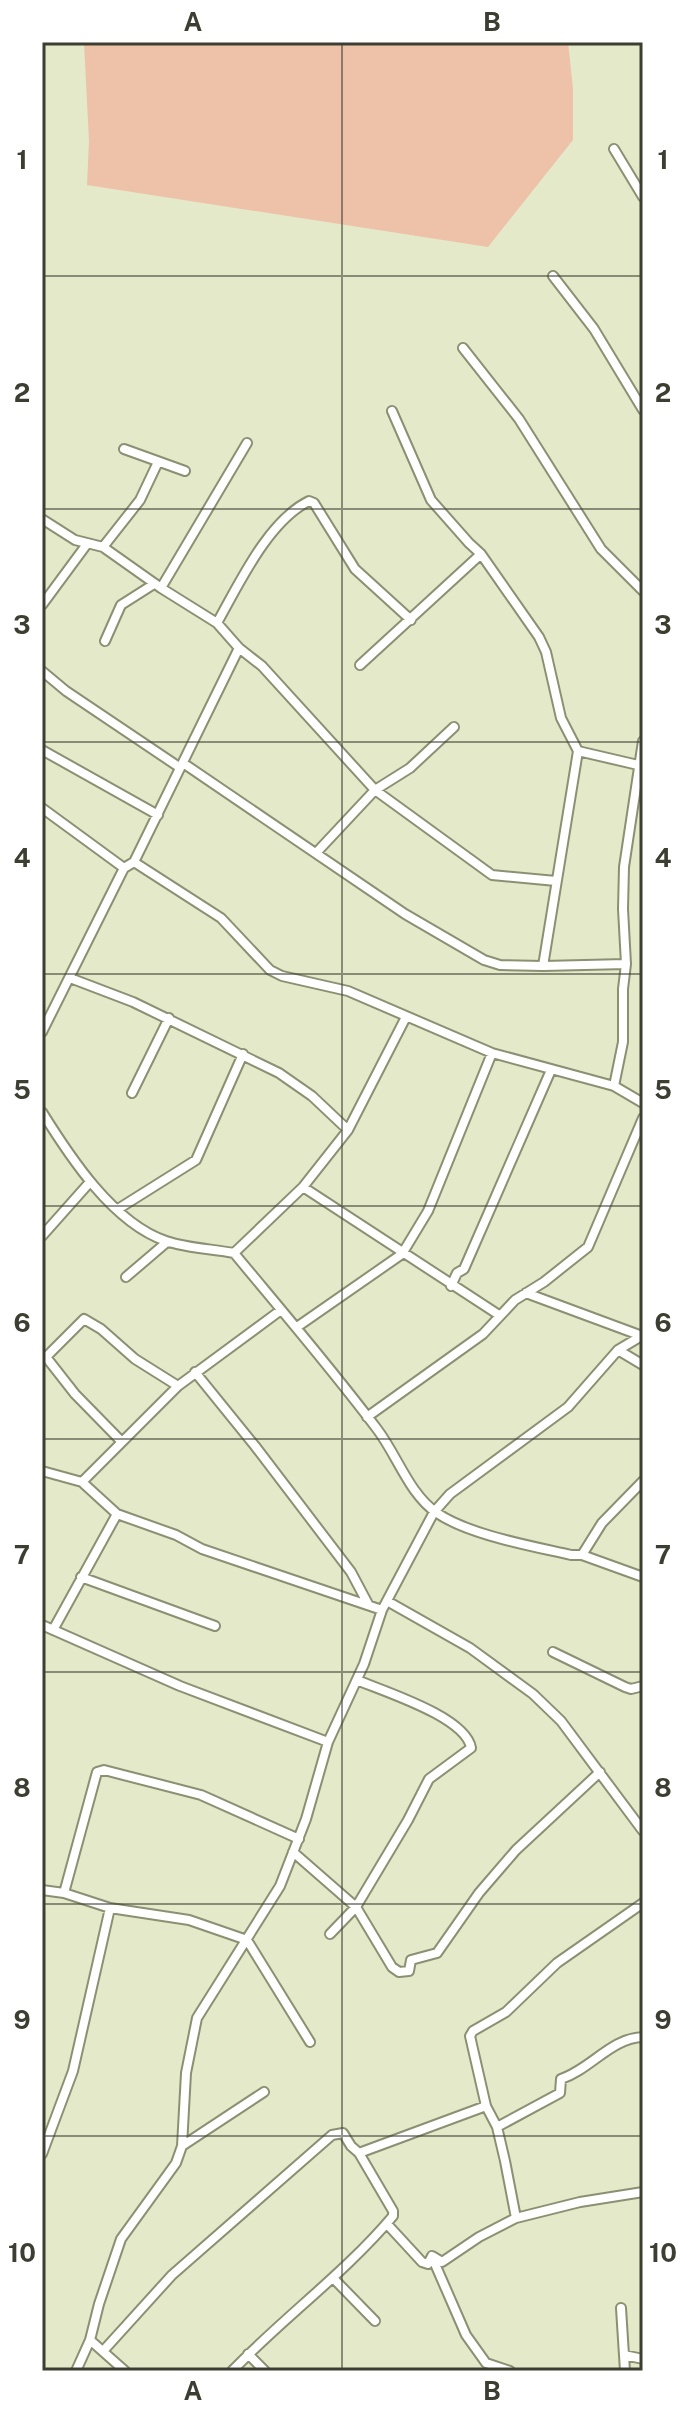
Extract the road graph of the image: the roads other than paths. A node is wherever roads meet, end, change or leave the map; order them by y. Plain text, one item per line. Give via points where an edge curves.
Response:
1 (614, 149) dead end
2 (643, 197) edge
3 (553, 276) dead end
4 (463, 348) dead end
5 (643, 410) edge
6 (392, 411) dead end
7 (247, 443) dead end
8 (124, 449) dead end
9 (158, 462) junction
10 (185, 471) dead end
11 (42, 519) edge
12 (87, 544) junction
13 (103, 547) junction
14 (481, 554) junction
15 (157, 586) junction
16 (643, 591) edge
17 (42, 605) edge
18 (411, 620) junction
19 (217, 623) junction
20 (105, 641) dead end
21 (239, 648) junction
22 (360, 665) dead end
23 (42, 671) edge
24 (454, 727) dead end
25 (643, 741) edge
26 (42, 750) edge
27 (578, 751) junction
28 (181, 765) junction
29 (638, 765) junction
30 (375, 790) junction
31 (42, 808) edge
32 (158, 815) junction
33 (316, 853) junction
34 (134, 862) junction
35 (124, 868) junction
36 (556, 881) junction
37 (626, 964) junction
38 (543, 966) junction
39 (70, 978) junction
40 (406, 1017) junction
41 (169, 1018) junction
42 (42, 1032) edge
43 (492, 1053) junction
44 (243, 1054) junction
45 (551, 1070) junction
46 (614, 1086) junction
47 (132, 1093) dead end
48 (643, 1103) edge
49 (42, 1112) edge
50 (643, 1118) edge
51 (348, 1130) junction
52 (90, 1182) junction
53 (303, 1187) junction
54 (118, 1209) junction
55 (42, 1236) edge
56 (167, 1242) junction
57 (234, 1253) junction
58 (402, 1254) junction
59 (126, 1277) dead end
60 (451, 1286) junction
61 (526, 1293) junction
62 (281, 1310) junction
63 (499, 1315) junction
64 (297, 1327) junction
65 (642, 1335) edge
66 (618, 1350) junction
67 (44, 1356) edge
68 (643, 1365) edge
69 (195, 1372) junction
70 (178, 1386) junction
71 (367, 1417) junction
72 (121, 1441) junction
73 (42, 1471) edge
74 (643, 1481) edge
75 (82, 1482) junction
76 (434, 1512) junction
77 (117, 1514) junction
78 (582, 1555) junction
79 (81, 1577) junction
80 (643, 1577) edge
81 (387, 1601) junction
82 (368, 1605) junction
83 (382, 1610) junction
84 (42, 1625) edge
85 (215, 1626) dead end
86 (53, 1630) junction
87 (553, 1652) dead end
88 (357, 1680) junction
89 (643, 1686) edge
90 (328, 1742) junction
91 (600, 1772) junction
92 (643, 1831) edge
93 (299, 1839) junction
94 (293, 1852) junction
95 (42, 1890) edge
96 (64, 1893) junction
97 (643, 1903) edge
98 (356, 1907) junction
99 (110, 1908) junction
100 (330, 1934) dead end
101 (247, 1940) junction
102 (643, 2037) edge
103 (310, 2042) dead end
104 (264, 2092) dead end
105 (486, 2106) junction
106 (497, 2127) junction
107 (182, 2146) junction
108 (359, 2153) junction
109 (42, 2154) edge
110 (643, 2192) edge
111 (516, 2218) junction
112 (387, 2224) junction
113 (432, 2256) junction
114 (333, 2278) junction
115 (621, 2308) dead end
116 (375, 2321) dead end
117 (90, 2340) junction
118 (104, 2350) junction
119 (248, 2354) junction
120 (624, 2355) junction
121 (643, 2359) edge
122 (486, 2363) junction
123 (76, 2371) edge
124 (125, 2371) edge
125 (232, 2371) edge
126 (265, 2371) edge
127 (476, 2371) edge
128 (510, 2371) edge
129 (625, 2371) edge

1 - 2 street
3 - 5 street via 594,329
4 - 16 street via 519,419 601,549
6 - 14 street via 431,500
7 - 15 street
8 - 9 street
9 - 10 street
9 - 13 street via 140,500
11 - 12 street
12 - 13 street
12 - 17 street
13 - 15 street
14 - 18 street
14 - 27 street via 539,637 561,718
15 - 19 street
15 - 20 street via 121,605
18 - 19 street via 355,569 309,501 286,516
18 - 22 street
19 - 21 street
21 - 28 street
21 - 30 street via 262,666
23 - 28 street
24 - 30 street via 410,768
25 - 29 street
26 - 32 street
27 - 29 street
27 - 36 street
28 - 32 street
28 - 33 street
29 - 37 street via 624,867
30 - 33 street
30 - 36 street via 492,875
31 - 35 street
32 - 34 street
33 - 38 street via 472,955 500,965
34 - 35 street
34 - 40 street via 221,918 270,970 299,982 348,991
35 - 39 street
36 - 38 street
37 - 38 street
37 - 46 street via 623,1042
39 - 41 street
39 - 42 street
40 - 43 street
40 - 51 street
41 - 44 street
41 - 47 street
43 - 45 street
43 - 58 street via 428,1211
44 - 51 street via 295,1083
44 - 54 street via 196,1160
45 - 46 street
45 - 60 street via 464,1269
46 - 48 street
49 - 52 street
50 - 61 street via 588,1247
51 - 53 street
52 - 54 street
52 - 55 street
53 - 57 street
53 - 58 street
54 - 56 street
56 - 57 street
56 - 59 street
57 - 62 street
58 - 60 street
58 - 64 street
60 - 63 street
61 - 63 street
61 - 65 street
62 - 64 street
62 - 69 street
63 - 71 street via 483,1334
64 - 71 street
65 - 66 street
66 - 68 street
66 - 76 street via 568,1407 450,1494
67 - 70 street via 84,1319
67 - 72 street
69 - 70 street
69 - 82 street via 351,1572
70 - 72 street
71 - 76 street
72 - 75 street
73 - 75 street
74 - 78 street via 602,1523
75 - 77 street
76 - 78 street via 503,1538
76 - 81 street
77 - 79 street
77 - 82 street
78 - 80 street
79 - 85 street
79 - 86 street
81 - 83 street
81 - 91 street via 470,1648 533,1694
82 - 83 street
83 - 88 street
84 - 86 street
86 - 90 street
87 - 89 street via 625,1687
88 - 90 street
88 - 98 street via 453,1723 471,1748 429,1779
90 - 93 street
91 - 92 street
91 - 98 street via 516,1850 437,1953 411,1960 409,1971 392,1967
93 - 94 street
93 - 96 street via 201,1795 104,1770 97,1772
94 - 98 street
94 - 101 street via 280,1886
95 - 96 street
96 - 99 street
97 - 105 street via 557,1963 506,2012 473,2031 470,2042
98 - 100 street
99 - 101 street via 189,1920
99 - 109 street via 73,2071
101 - 103 street
101 - 107 street via 197,2018 185,2081
102 - 106 street via 611,2048 561,2079 560,2093
104 - 107 street
105 - 106 street
105 - 108 street
106 - 111 street
107 - 117 street via 167,2180 121,2239
108 - 112 street via 393,2211
108 - 118 street via 343,2133 332,2135 172,2275
110 - 111 street
111 - 113 street via 442,2262
112 - 113 street via 422,2262 428,2264
112 - 114 street
113 - 122 street via 466,2335
114 - 116 street
114 - 119 street
115 - 120 street
117 - 118 street
117 - 123 street
118 - 124 street
119 - 125 street
119 - 126 street
120 - 121 street
120 - 129 street
122 - 127 street
122 - 128 street

